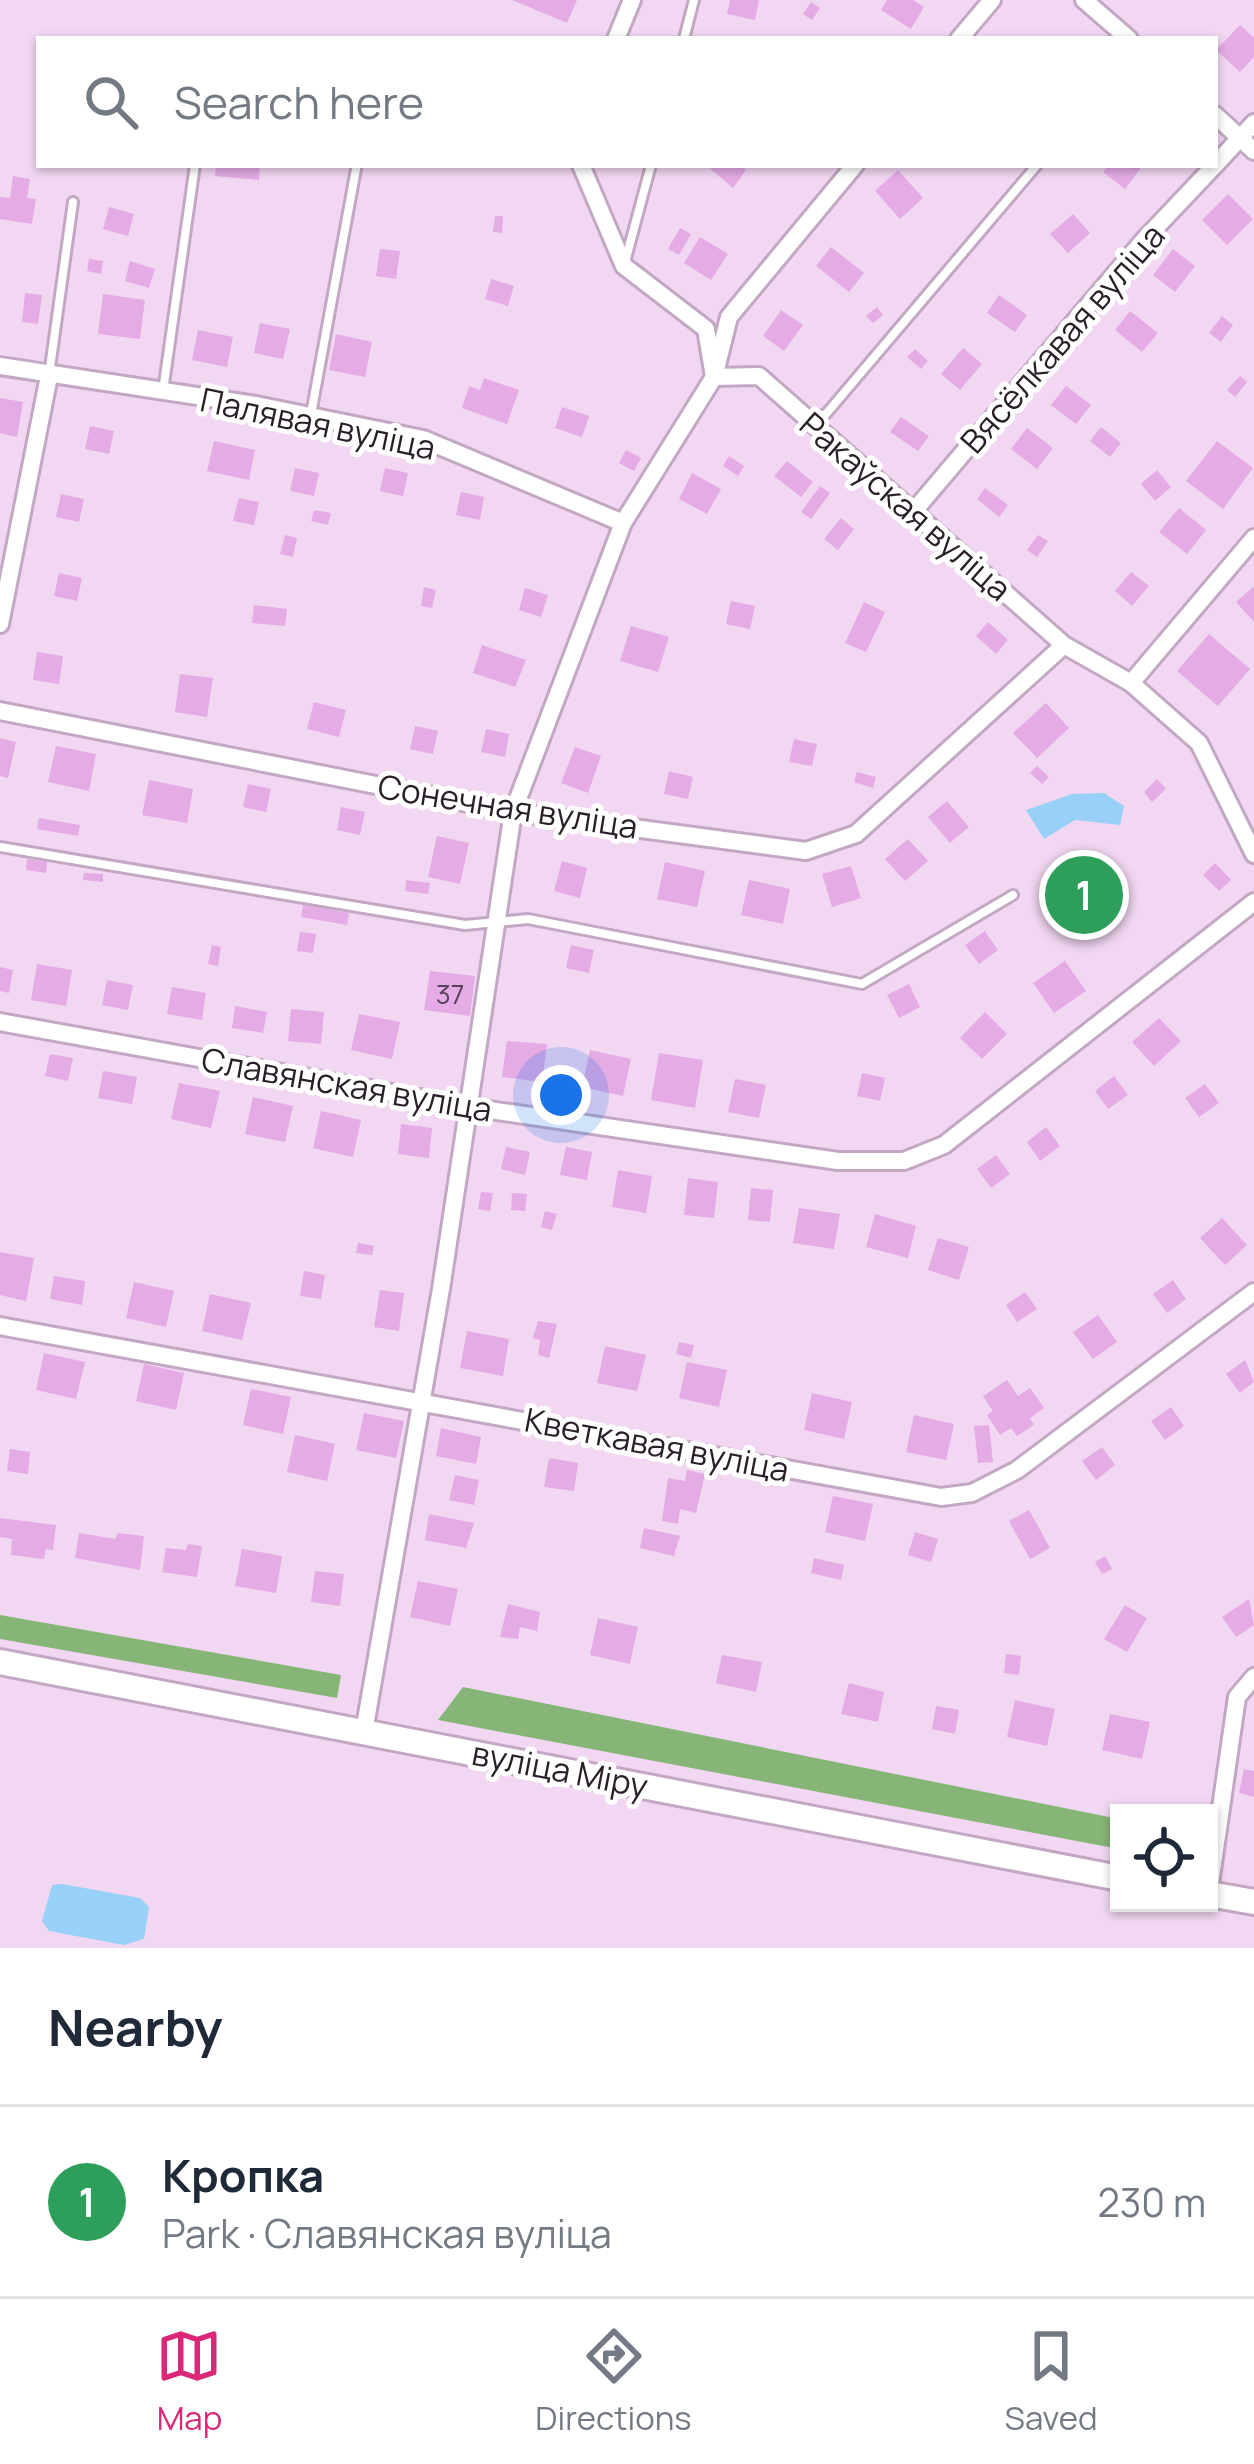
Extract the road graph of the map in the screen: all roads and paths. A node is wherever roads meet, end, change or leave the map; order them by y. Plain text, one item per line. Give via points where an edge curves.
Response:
1 (632, 0) edge
2 (694, 0) edge
3 (992, 0) edge
4 (1084, 0) edge
5 (617, 36) edge
6 (685, 36) edge
7 (962, 36) edge
8 (1126, 36) edge
9 (1218, 119) edge
10 (1254, 123) edge
11 (1247, 145) edge
12 (1218, 163) edge
13 (195, 168) edge
14 (582, 168) edge
15 (650, 168) edge
16 (852, 168) edge
17 (1034, 168) edge
18 (1212, 168) edge
19 (356, 170) dead end
20 (73, 202) dead end
21 (624, 266) junction
22 (0, 366) edge
23 (49, 376) junction
24 (714, 377) junction
25 (163, 392) junction
26 (310, 416) junction
27 (808, 419) junction
28 (913, 512) junction
29 (623, 523) junction
30 (1254, 538) edge
31 (0, 624) edge
32 (1064, 645) junction
33 (1132, 683) junction
34 (0, 711) edge
35 (512, 812) junction
36 (0, 847) edge
37 (1254, 854) edge
38 (1013, 895) dead end
39 (1254, 902) edge
40 (494, 922) junction
41 (0, 1022) edge
42 (469, 1107) junction
43 (1254, 1292) edge
44 (0, 1326) edge
45 (420, 1400) junction
46 (0, 1662) edge
47 (1254, 1677) edge
48 (364, 1732) junction
49 (1218, 1830) edge
50 (1110, 1876) edge
51 (1218, 1895) edge
52 (1254, 1902) edge

1 - 5 street
2 - 6 lane
3 - 7 street
4 - 8 street
9 - 11 street
10 - 11 street, Вясёлкавая вуліца
11 - 12 street, Вясёлкавая вуліца
13 - 25 lane
14 - 21 street
15 - 21 lane
16 - 24 street via 729,316
17 - 27 lane via 826,414
18 - 28 street, Вясёлкавая вуліца
19 - 26 lane
20 - 23 lane
21 - 24 street via 706,328
22 - 23 street, Палявая вуліца
23 - 25 street, Палявая вуліца
23 - 31 street
24 - 27 street, Ракаўская вуліца via 759,376
24 - 29 street
25 - 26 street, Палявая вуліца
26 - 29 street, Палявая вуліца via 424,440
27 - 28 street, Ракаўская вуліца
28 - 32 street, Ракаўская вуліца
29 - 35 street
30 - 33 street
32 - 33 street, Ракаўская вуліца
32 - 35 street, Сонечная вуліца via 856,835 832,847
33 - 37 street, Ракаўская вуліца via 1198,743
34 - 35 street, Сонечная вуліца
35 - 40 street
36 - 40 lane via 465,925
38 - 40 lane via 862,984 529,919
39 - 42 street, Славянская вуліца via 944,1145 904,1161 838,1161
40 - 42 street
41 - 42 street, Славянская вуліца
42 - 45 street
43 - 45 street, Кветкавая вуліца via 1017,1470 940,1497
44 - 45 street, Кветкавая вуліца
45 - 48 street
46 - 48 street, вуліца Міру
47 - 49 street via 1237,1696
48 - 50 street, вуліца Міру
51 - 52 street

